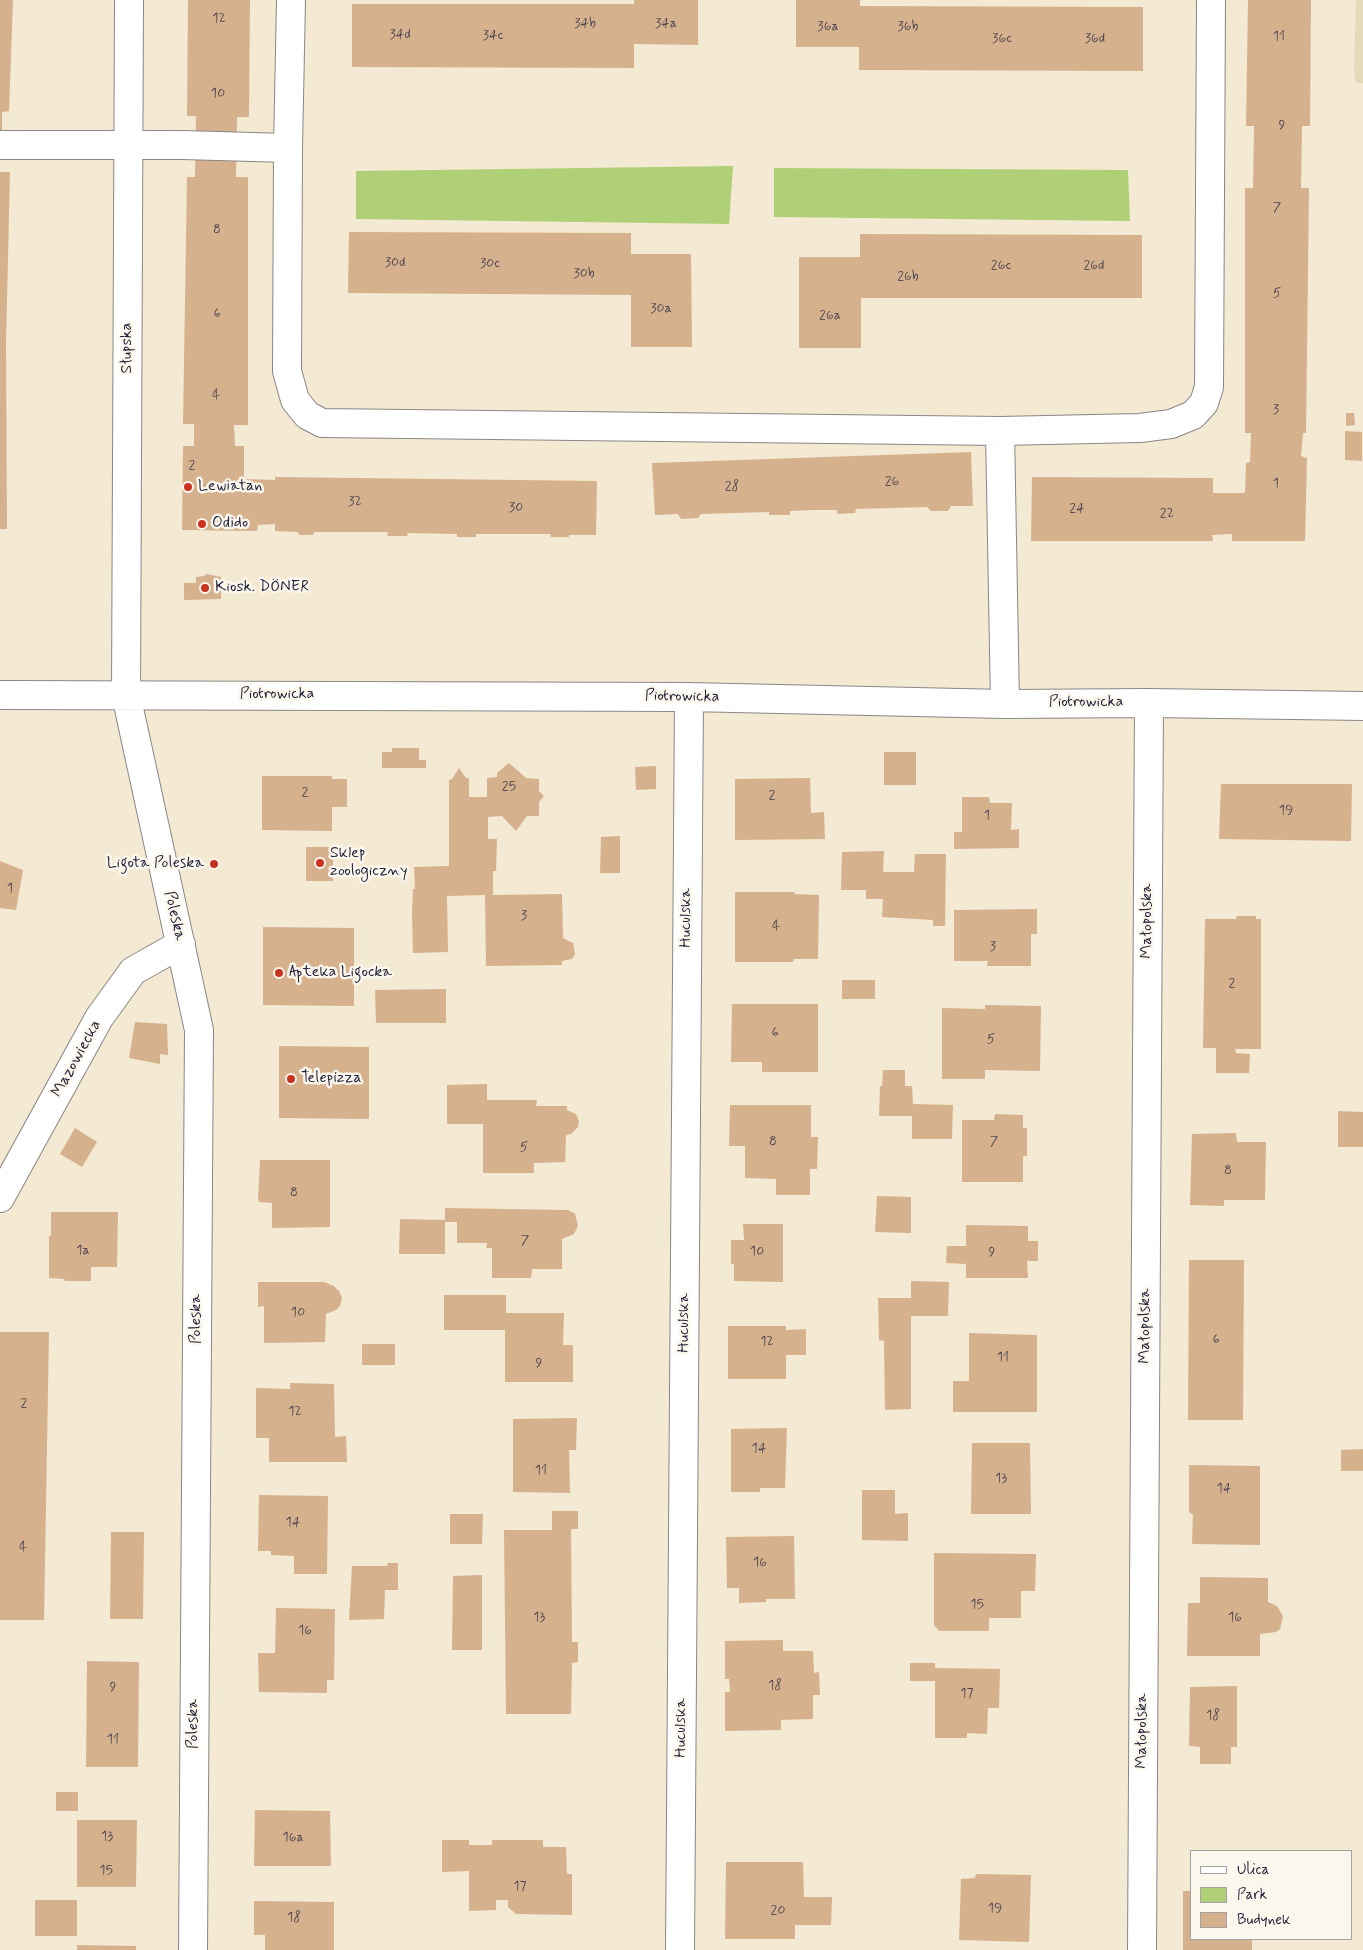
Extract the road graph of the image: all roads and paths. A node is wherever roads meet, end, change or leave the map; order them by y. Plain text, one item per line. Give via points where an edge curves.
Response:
1 (129, 0) edge
2 (290, 0) edge
3 (1211, 0) edge
4 (128, 145) junction
5 (0, 146) edge
6 (288, 148) junction
7 (1000, 431) junction
8 (0, 695) edge
9 (126, 696) junction
10 (689, 697) junction
11 (1149, 703) junction
12 (1005, 704) junction
13 (1363, 706) edge
14 (181, 944) junction
15 (0, 1198) edge
16 (192, 1950) edge
17 (680, 1950) edge
18 (1142, 1950) edge

1 - 4 street, Słupska
2 - 6 street
3 - 7 street via 1209,388 1204,403 1193,415 1171,424 1140,428
4 - 5 street
4 - 6 street
4 - 9 street, Słupska
6 - 7 street via 288,371 295,400 308,415 322,423
7 - 12 street
8 - 9 street, Piotrowicka
9 - 10 street, Piotrowicka
9 - 14 street, Poleska
10 - 12 street, Piotrowicka
10 - 17 street, Huculska
11 - 12 street, Piotrowicka
11 - 13 street, Piotrowicka
11 - 18 street, Małopolska
14 - 15 street, Mazowiecka via 133,971 99,1018
14 - 16 street, Poleska via 199,1030

